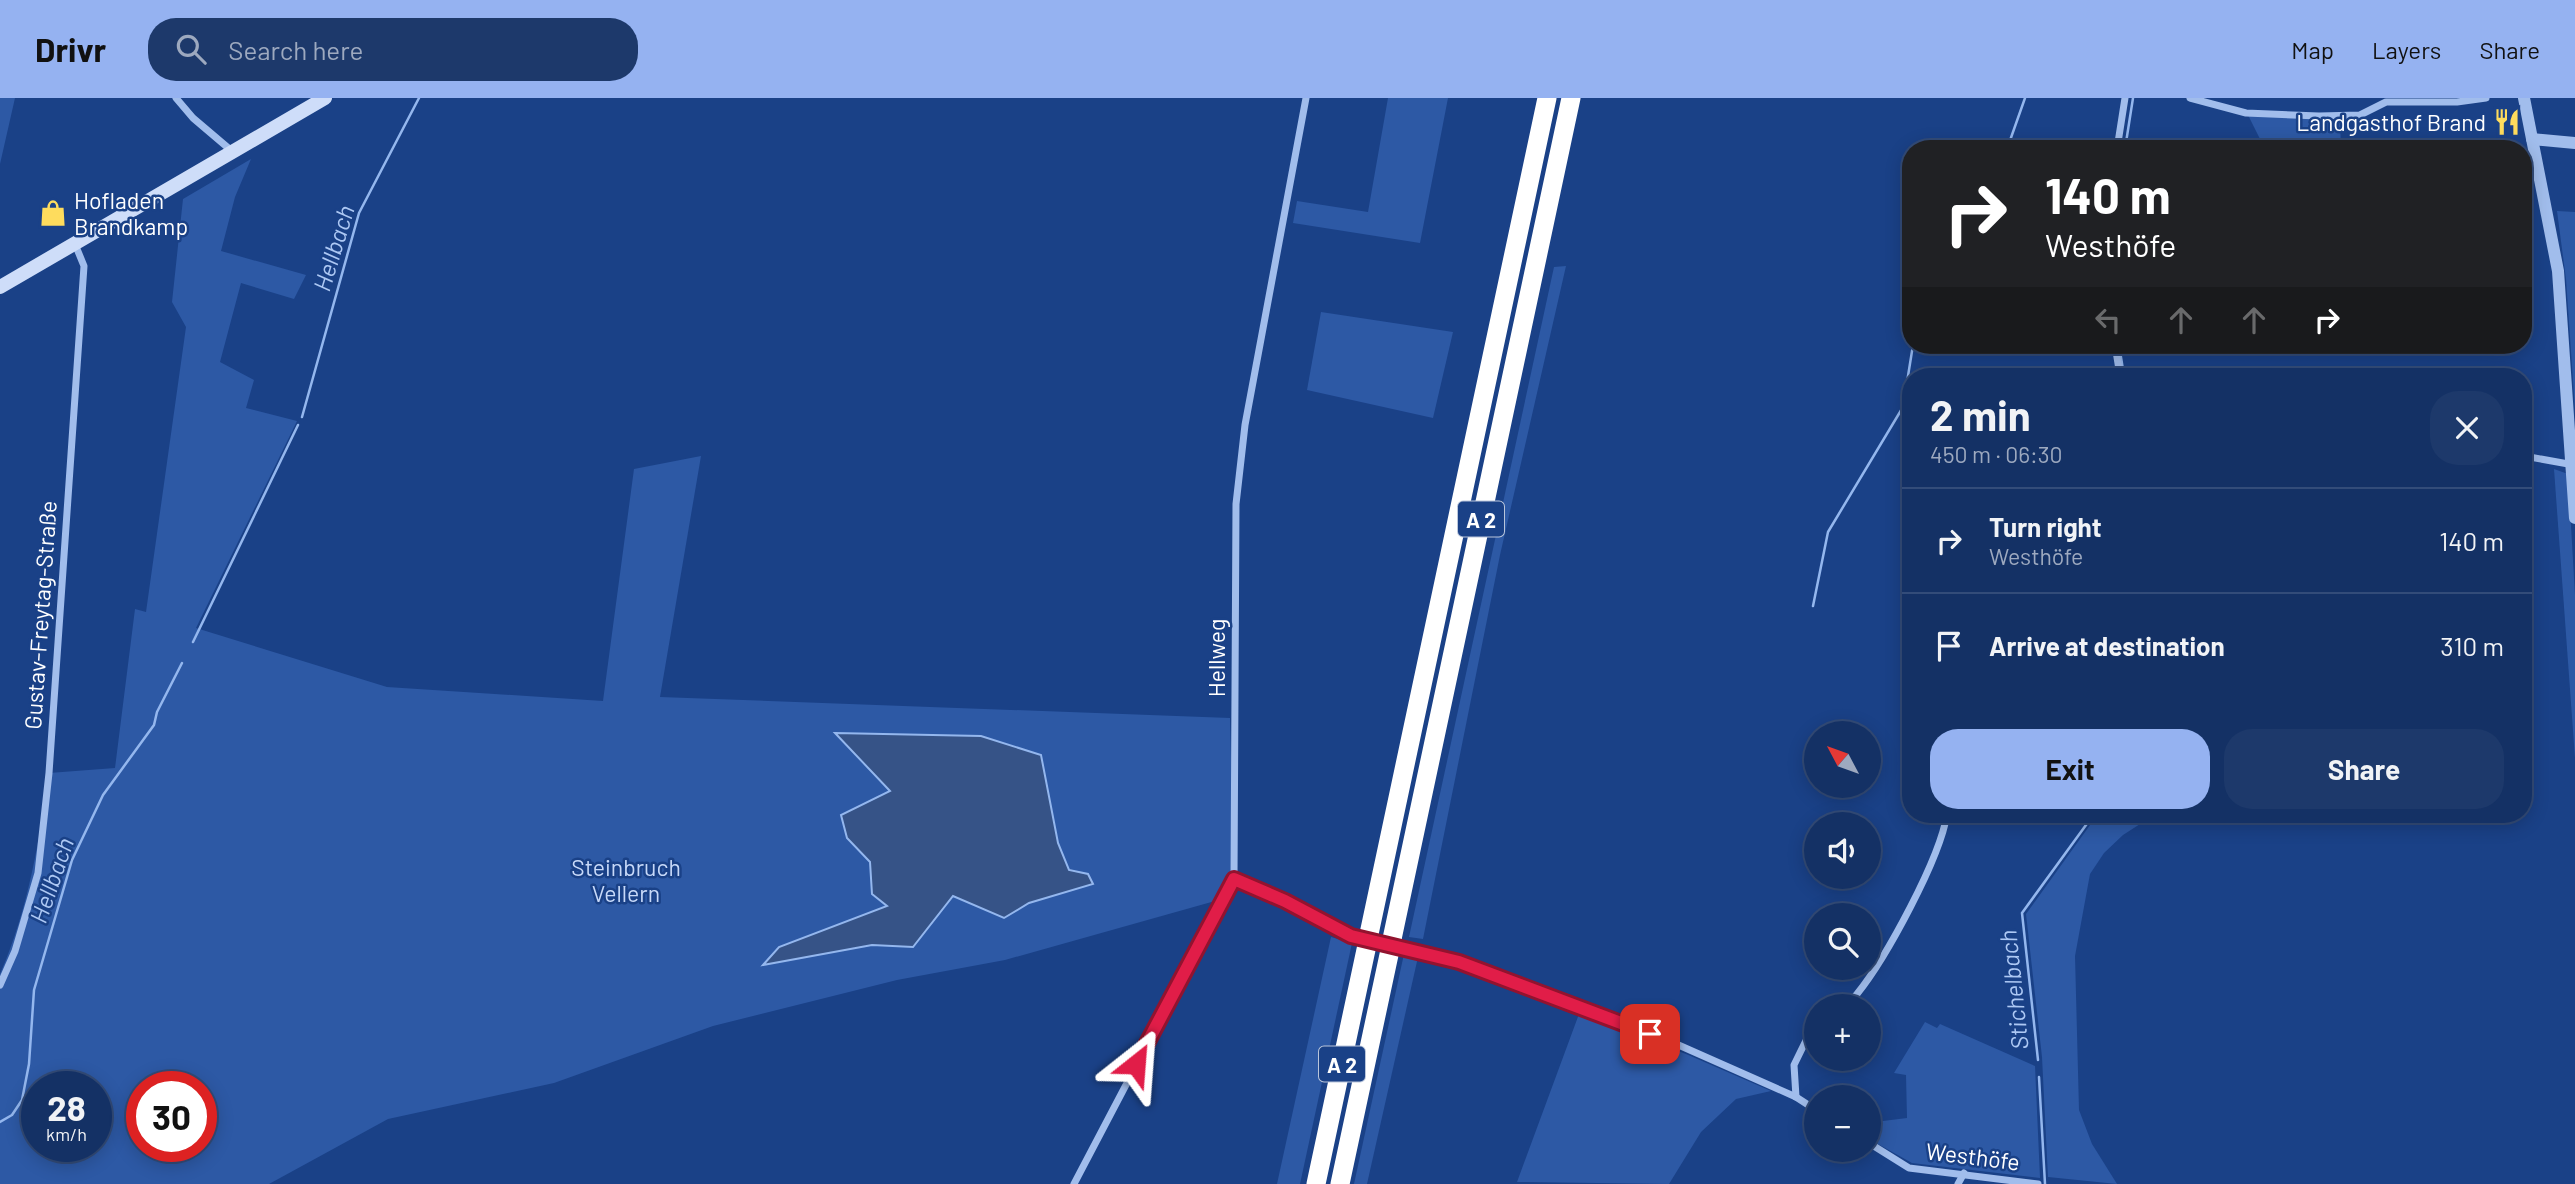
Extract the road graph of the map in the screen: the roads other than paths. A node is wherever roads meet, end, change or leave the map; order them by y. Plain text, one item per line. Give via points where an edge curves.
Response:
1 (176, 98) edge
2 (325, 98) edge
3 (1306, 98) edge
4 (1546, 98) edge
5 (1571, 98) edge
6 (2125, 98) edge
7 (2190, 98) edge
8 (2486, 98) edge
9 (2524, 98) edge
10 (2532, 139) junction
11 (2118, 140) edge
12 (2575, 142) edge
13 (233, 152) junction
14 (75, 243) junction
15 (0, 287) edge
16 (2532, 457) edge
17 (2573, 465) edge
18 (2575, 518) edge
19 (1945, 823) edge
20 (1234, 879) junction
21 (0, 985) edge
22 (1858, 994) edge
23 (1804, 1045) edge
24 (1796, 1097) junction
25 (1804, 1102) edge
26 (1881, 1150) edge
27 (1964, 1173) junction
28 (1074, 1184) edge
29 (1316, 1184) edge
30 (1340, 1184) edge
31 (1958, 1184) edge
32 (2038, 1184) edge

1 - 13 street
2 - 13 main road
3 - 20 street, Hellweg via 1245,425 1236,504
4 - 29 highway, A 2
5 - 30 highway, A 2
6 - 11 street
7 - 8 street via 2246,113 2319,116 2360,115 2386,102
9 - 10 street
10 - 12 street
10 - 17 street via 2558,271
13 - 14 main road
14 - 15 main road
14 - 21 street, Gustav-Freytag-Straße via 84,266 49,772 38,873
16 - 17 street
17 - 18 street
19 - 22 street via 1905,918
20 - 24 street via 1351,936 1459,962 1674,1043
20 - 28 street, Hellweg
23 - 24 street via 1794,1065
24 - 25 street
26 - 27 street, Westhöfe via 1909,1168
27 - 31 street
27 - 32 street, Westhöfe

